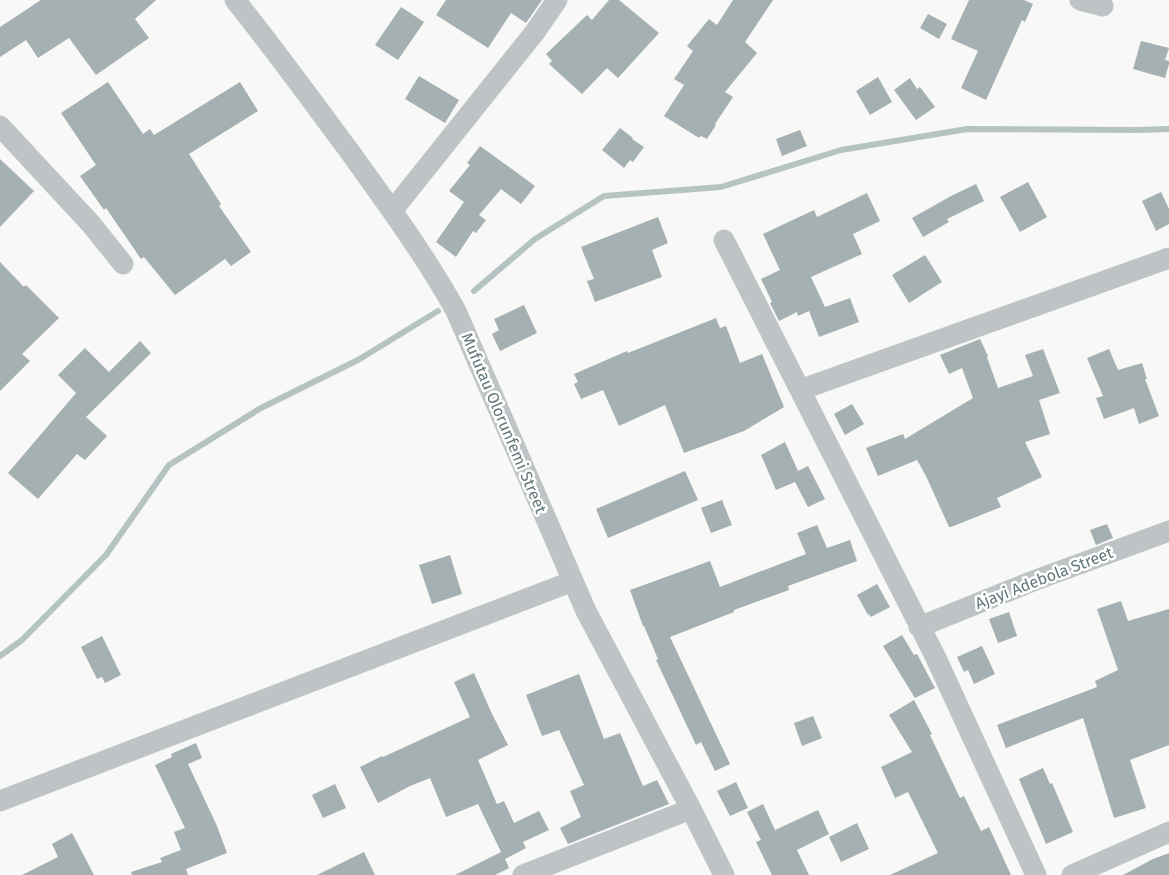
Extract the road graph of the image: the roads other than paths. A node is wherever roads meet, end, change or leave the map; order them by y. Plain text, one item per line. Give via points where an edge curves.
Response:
1 (236, 0) edge
2 (557, 0) edge
3 (1080, 0) edge
4 (1103, 6) dead end
5 (0, 126) edge
6 (392, 211) junction
7 (724, 240) dead end
8 (1169, 258) edge
9 (123, 264) dead end
10 (800, 390) junction
11 (1169, 531) edge
12 (573, 582) junction
13 (919, 627) junction
14 (0, 801) edge
15 (691, 809) junction
16 (1169, 832) edge
17 (523, 875) edge
18 (724, 875) edge
19 (1036, 875) edge
20 (1072, 875) edge

1 - 6 street, Mufutau Olorunfemi Street
2 - 6 street
3 - 4 street
5 - 9 street via 91,224
6 - 12 street, Mufutau Olorunfemi Street via 456,311
7 - 10 street
8 - 10 street
10 - 13 street
11 - 13 street, Ajayi Adebola Street
12 - 14 street
12 - 15 street, Mufutau Olorunfemi Street
13 - 19 street
15 - 17 street
15 - 18 street, Mufutau Olorunfemi Street
16 - 20 street

